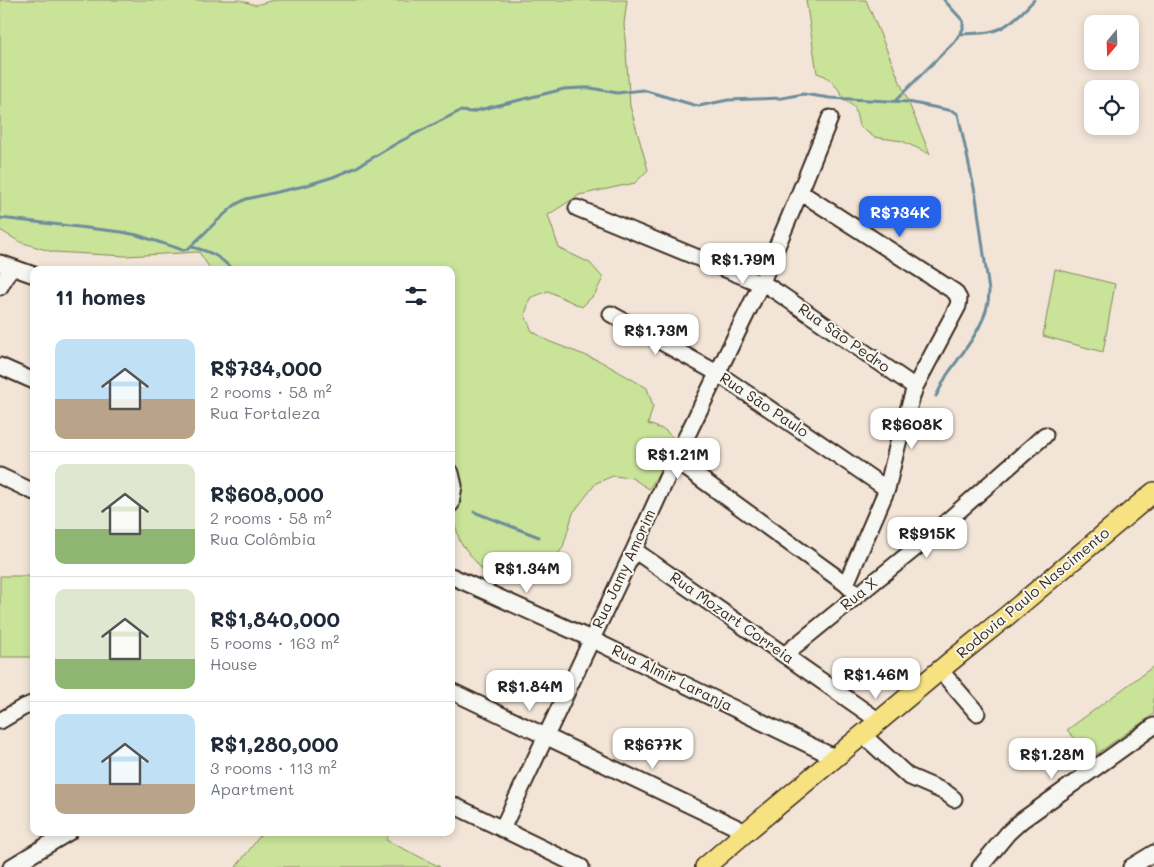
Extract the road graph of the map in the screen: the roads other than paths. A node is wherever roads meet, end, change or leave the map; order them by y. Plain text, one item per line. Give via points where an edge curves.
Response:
1 (830, 118) dead end
2 (800, 192) junction
3 (577, 208) dead end
4 (5, 265) edge
5 (30, 274) edge
6 (761, 284) junction
7 (0, 287) edge
8 (610, 314) dead end
9 (0, 366) edge
10 (717, 372) junction
11 (30, 379) edge
12 (915, 387) junction
13 (1045, 434) dead end
14 (675, 460) junction
15 (0, 476) edge
16 (887, 489) junction
17 (30, 490) edge
18 (1154, 492) edge
19 (634, 550) junction
20 (455, 578) edge
21 (846, 584) junction
22 (857, 596) junction
23 (591, 639) junction
24 (784, 654) junction
25 (940, 670) junction
26 (455, 693) edge
27 (30, 705) edge
28 (978, 713) dead end
29 (0, 721) edge
30 (879, 721) junction
31 (1154, 726) edge
32 (546, 735) junction
33 (863, 735) junction
34 (836, 758) junction
35 (954, 799) dead end
36 (455, 806) edge
37 (502, 828) junction
38 (746, 832) junction
39 (63, 836) edge
40 (1154, 853) edge
41 (11, 867) edge
42 (581, 867) edge
43 (705, 867) edge
44 (980, 867) edge
45 (1131, 867) edge

1 - 2 street, Rua Jamy Amorim
2 - 6 street, Rua Jamy Amorim
2 - 12 street via 955,292 958,306
3 - 6 street, Rua São Pedro
4 - 5 street
4 - 7 street
6 - 10 street, Rua Jamy Amorim
6 - 12 street, Rua São Pedro
8 - 10 street, Rua São Paulo
9 - 11 street
10 - 14 street, Rua Jamy Amorim
10 - 16 street, Rua São Paulo
12 - 16 street
13 - 22 street, Rua X
14 - 19 street, Rua Jamy Amorim
14 - 21 street
15 - 17 street
16 - 21 street
18 - 25 main road, Rodovia Paulo Nascimento
19 - 23 street, Rua Jamy Amorim
19 - 24 street, Rua Mozart Correia
20 - 23 street, Rua Almir Laranja
21 - 22 street
22 - 24 street, Rua X
23 - 32 street, Rua Jamy Amorim
23 - 34 street, Rua Almir Laranja
24 - 30 street, Rua Mozart Correia
25 - 28 street
25 - 30 main road, Rodovia Paulo Nascimento
26 - 32 street
27 - 29 street
30 - 33 main road, Rodovia Paulo Nascimento
31 - 44 street via 1021,821
32 - 37 street, Rua Jamy Amorim
32 - 38 street
33 - 34 main road, Rodovia Paulo Nascimento
33 - 35 street via 908,776
34 - 38 main road, Rodovia Paulo Nascimento
36 - 37 street
37 - 42 street
38 - 43 main road, Rodovia Paulo Nascimento
39 - 41 street
40 - 45 street

